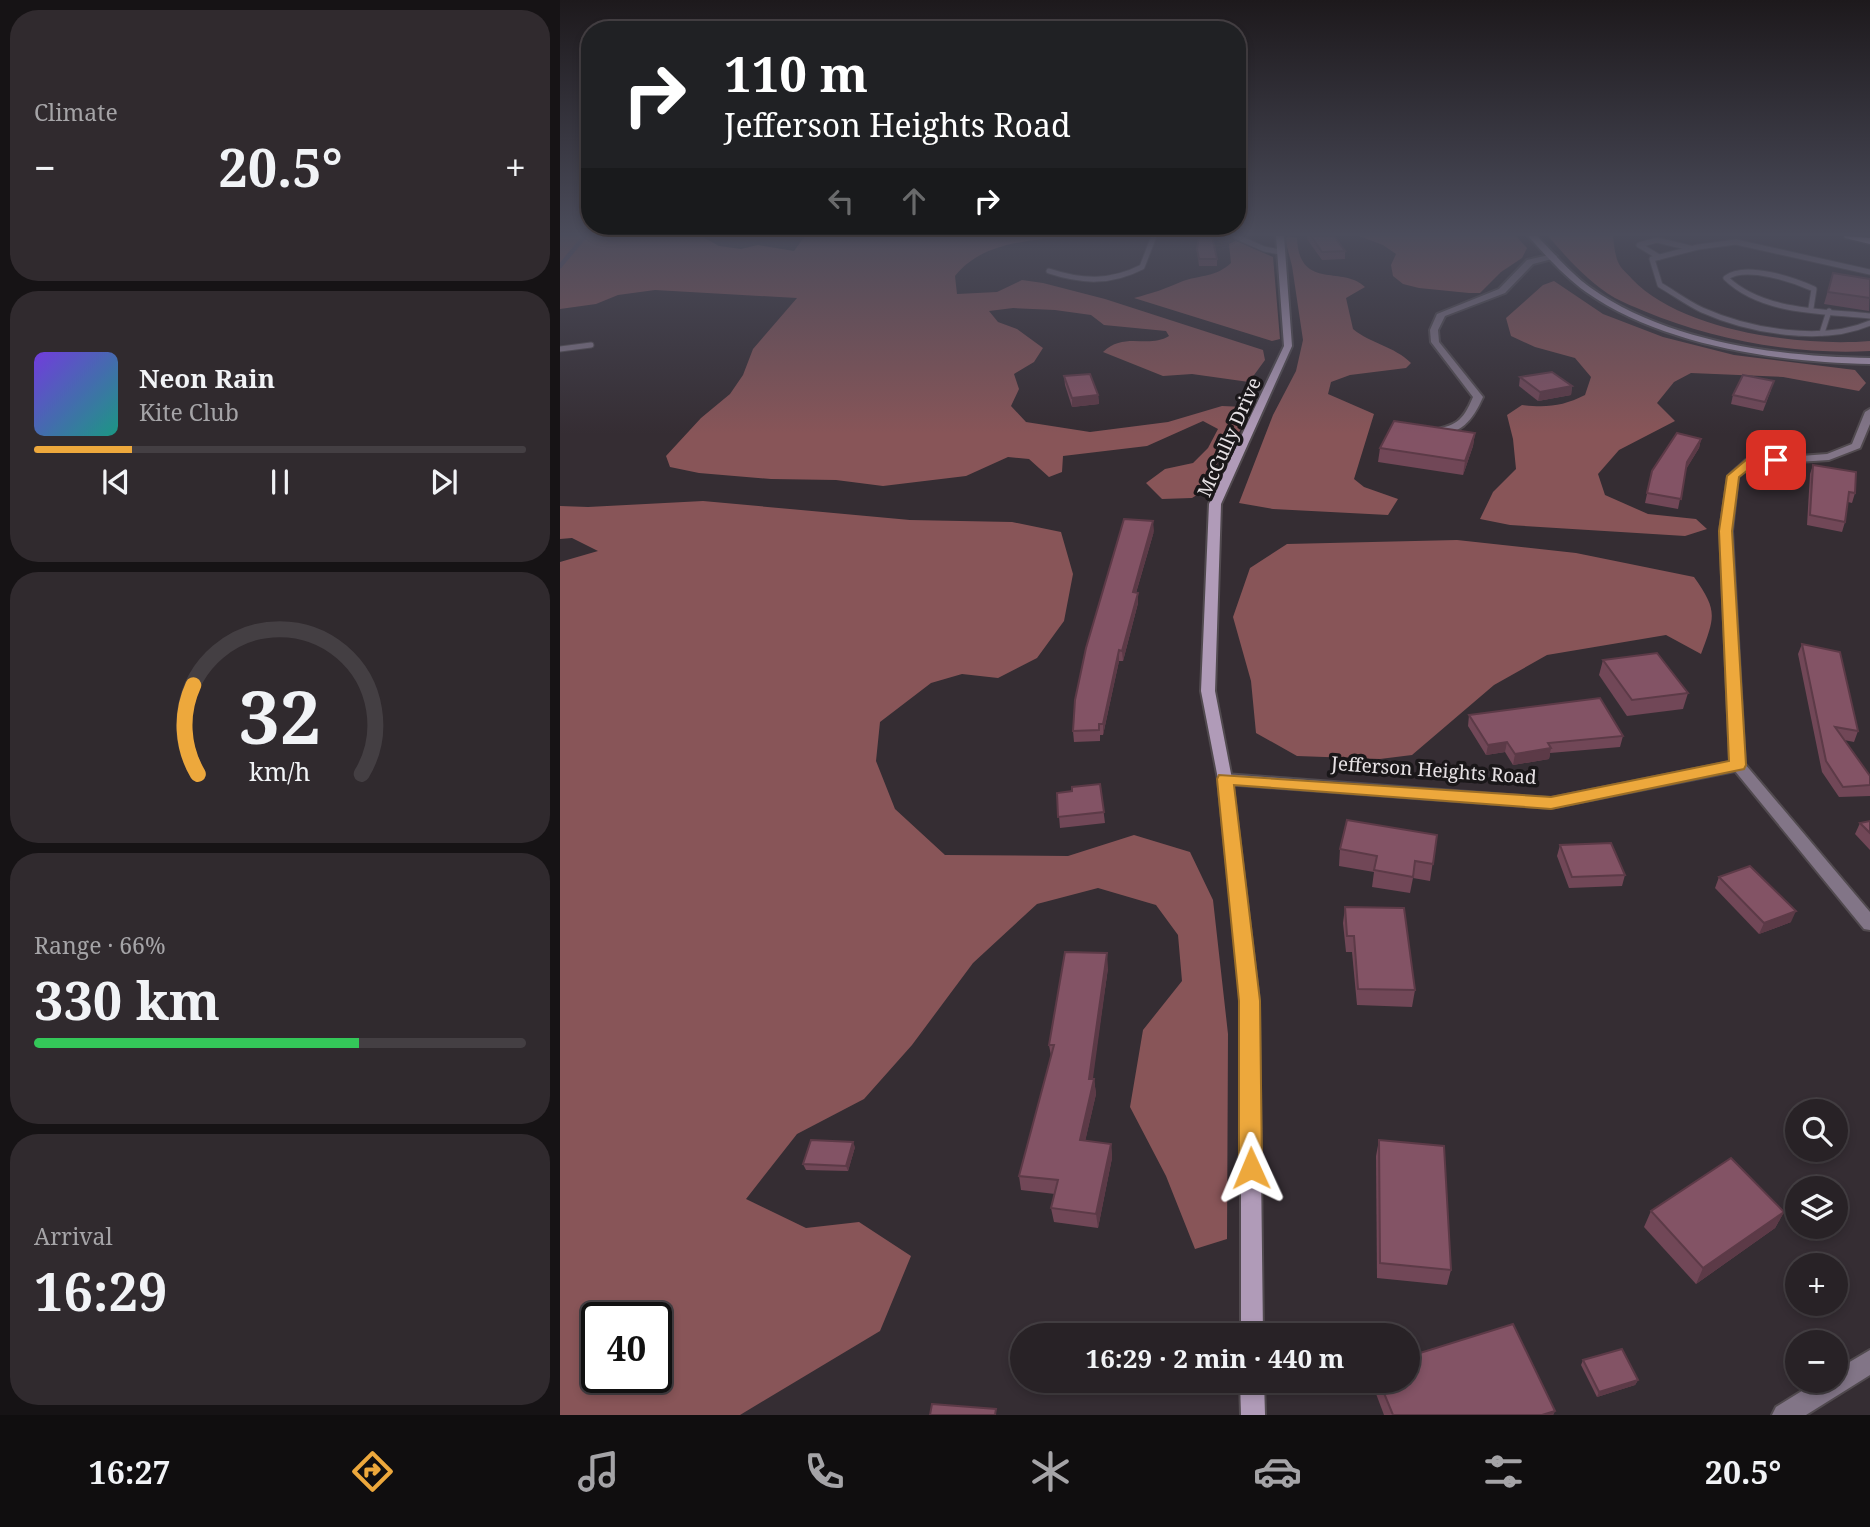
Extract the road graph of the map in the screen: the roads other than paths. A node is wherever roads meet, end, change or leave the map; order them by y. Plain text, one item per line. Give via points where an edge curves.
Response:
1 (1285, 302) edge
2 (1473, 302) edge
3 (1608, 302) edge
4 (1689, 302) edge
5 (1779, 302) edge
6 (1812, 302) edge
7 (1811, 308) junction
8 (1829, 311) junction
9 (1870, 316) edge
10 (1870, 323) edge
11 (1822, 333) junction
12 (591, 345) dead end
13 (560, 349) edge
14 (1870, 361) edge
15 (1870, 412) edge
16 (1433, 433) edge
17 (1738, 765) junction
18 (1225, 779) junction
19 (1870, 924) edge
20 (1252, 1323) edge
21 (1870, 1362) edge
22 (1252, 1393) edge
23 (1253, 1415) edge
24 (1784, 1415) edge

1 - 18 street, McCully Drive via 1289,346 1215,504 1208,691
2 - 16 street via 1441,314 1434,330 1435,342 1478,397 1469,421
3 - 14 street via 1669,328 1728,344
4 - 11 lane via 1766,329
5 - 7 lane
6 - 7 lane
7 - 8 lane
8 - 9 lane
8 - 11 lane
10 - 11 lane via 1847,333
12 - 13 lane
15 - 17 street via 1856,446 1829,457 1750,462 1733,476 1726,531
17 - 18 street, Jefferson Heights Road via 1551,803
17 - 19 street
18 - 20 street via 1250,1001
21 - 24 street
22 - 23 street

